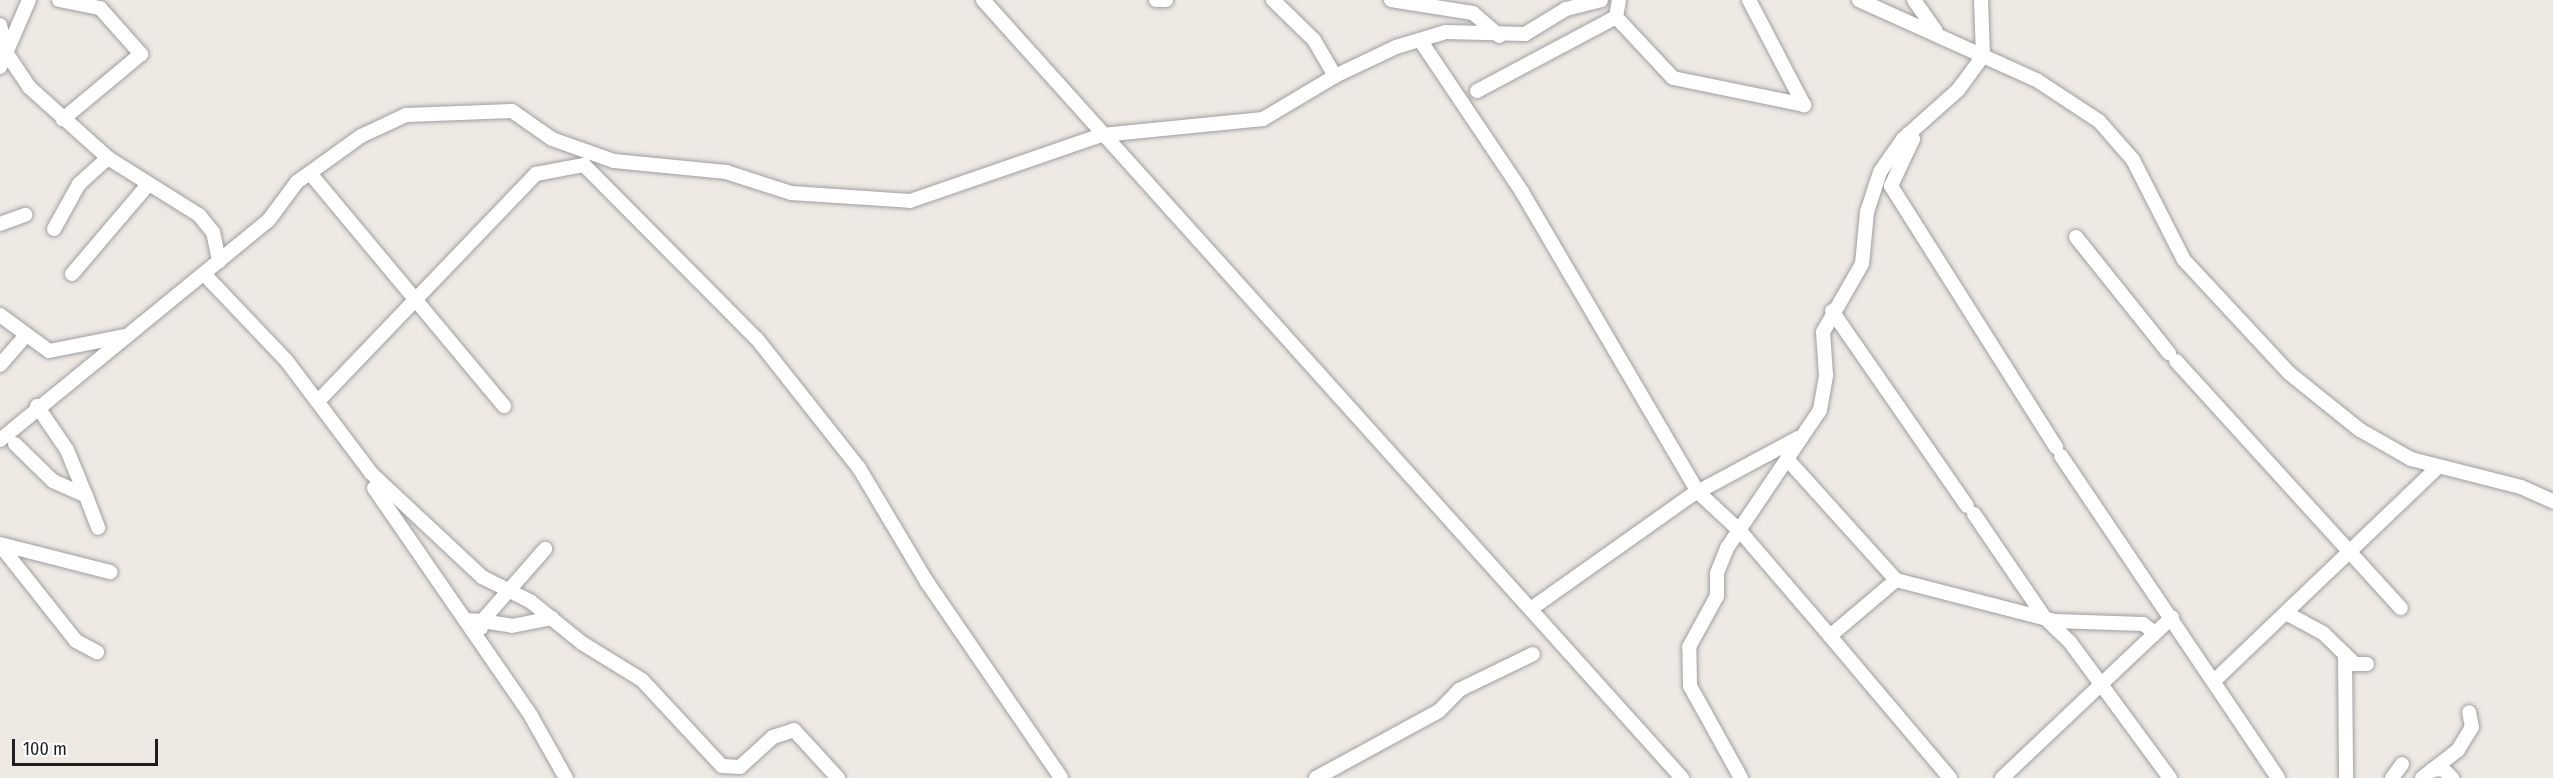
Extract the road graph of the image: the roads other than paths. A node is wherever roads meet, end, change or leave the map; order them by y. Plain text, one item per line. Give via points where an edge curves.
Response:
1 (29, 0) edge
2 (59, 0) edge
3 (983, 0) edge
4 (1156, 0) edge
5 (1166, 0) edge
6 (1273, 0) edge
7 (1390, 0) edge
8 (1601, 0) edge
9 (1619, 0) edge
10 (1749, 0) edge
11 (1859, 0) edge
12 (1914, 0) edge
13 (1981, 0) edge
14 (1616, 17) junction
15 (0, 25) edge
16 (1937, 33) junction
17 (1499, 36) junction
18 (1420, 40) junction
19 (7, 54) junction
20 (1983, 56) junction
21 (0, 67) edge
22 (1335, 76) junction
23 (1478, 92) dead end
24 (63, 119) junction
25 (1908, 134) junction
26 (1102, 135) junction
27 (108, 158) junction
28 (314, 178) dead end
29 (147, 186) junction
30 (25, 215) dead end
31 (0, 224) edge
32 (54, 229) dead end
33 (2076, 237) dead end
34 (219, 261) junction
35 (72, 273) dead end
36 (204, 274) junction
37 (415, 298) junction
38 (1832, 311) junction
39 (0, 315) edge
40 (26, 335) junction
41 (130, 335) junction
42 (0, 365) edge
43 (317, 396) junction
44 (37, 406) junction
45 (504, 406) dead end
46 (1798, 438) dead end
47 (0, 440) edge
48 (15, 444) dead end
49 (1788, 460) junction
50 (2438, 467) junction
51 (1697, 490) junction
52 (86, 496) junction
53 (2553, 501) edge
54 (98, 528) dead end
55 (1740, 531) junction
56 (0, 544) edge
57 (545, 549) dead end
58 (2349, 554) junction
59 (110, 572) dead end
60 (1896, 580) junction
61 (509, 588) junction
62 (1535, 606) dead end
63 (2401, 608) dead end
64 (2286, 613) junction
65 (2172, 617) junction
66 (552, 618) junction
67 (2045, 618) junction
68 (465, 620) junction
69 (482, 621) junction
70 (2155, 633) junction
71 (1830, 636) junction
72 (479, 642) junction
73 (97, 652) dead end
74 (1533, 654) dead end
75 (2344, 654) junction
76 (2367, 664) dead end
77 (2214, 681) junction
78 (2099, 684) junction
79 (2469, 712) dead end
80 (2402, 764) dead end
81 (2427, 774) edge
82 (566, 778) edge
83 (838, 778) edge
84 (1061, 778) edge
85 (1316, 778) edge
86 (1682, 778) edge
87 (1741, 778) edge
88 (1950, 778) edge
89 (2002, 778) edge
90 (2170, 778) edge
91 (2278, 778) edge
92 (2346, 778) edge
93 (2392, 778) edge
94 (2452, 778) edge

1 - 19 street
2 - 24 street via 100,8 141,54
3 - 26 street
4 - 5 street
6 - 22 street via 1314,40
7 - 17 street via 1473,13
8 - 17 street via 1566,9 1525,34
9 - 14 street
10 - 14 street via 1804,105 1672,78
11 - 16 street
12 - 16 street
13 - 20 street
14 - 23 street
15 - 19 street
16 - 20 street
17 - 18 street via 1455,31
18 - 22 street
18 - 51 street via 1522,192
19 - 21 street
19 - 24 street via 29,87
20 - 25 street via 1958,90
20 - 50 street via 2076,101 2099,121 2133,160 2177,251 2294,378 2375,439
22 - 26 street via 1263,119
24 - 27 street
25 - 38 street via 1880,172 1867,212 1862,264
25 - 65 street via 1913,139 1891,186 2058,451
26 - 34 street via 980,180 894,201 784,192 726,172 614,161 552,139 512,111 416,112 361,136 297,182 269,219
26 - 86 street
27 - 29 street
27 - 32 street via 79,184
28 - 37 street
29 - 34 street via 205,222
29 - 35 street
30 - 31 street
33 - 58 street via 2172,357
34 - 36 street
36 - 41 street
36 - 43 street
37 - 43 street
37 - 45 street
37 - 84 street via 536,174 584,165 757,339 851,459
38 - 49 street via 1822,338 1826,375 1820,410
38 - 67 street
39 - 40 street
40 - 41 street via 55,351
40 - 42 street
41 - 44 street
43 - 61 street via 405,508 482,577
43 - 68 street
44 - 47 street
44 - 52 street via 67,450
46 - 51 street
48 - 52 street via 53,481
49 - 55 street
49 - 60 street
50 - 53 street via 2521,487
50 - 58 street
51 - 55 street
51 - 62 street
52 - 54 street
55 - 71 street
55 - 87 street via 1724,555 1718,596 1685,662 1698,706
56 - 59 street
56 - 73 street via 76,641
57 - 61 street
58 - 63 street
58 - 64 street
60 - 67 street
60 - 71 street
61 - 66 street
61 - 69 street
64 - 75 street via 2323,633
64 - 77 street
65 - 70 street
65 - 77 street
66 - 69 street via 512,626
66 - 83 street via 642,680 722,766 740,767 773,737 794,730
67 - 70 street via 2143,624
67 - 78 street
68 - 69 street
68 - 72 street
69 - 72 street
70 - 78 street
71 - 88 street
72 - 82 street
74 - 85 street via 1459,690 1439,711
75 - 76 street via 2355,664
75 - 92 street
77 - 91 street
78 - 89 street
78 - 90 street
79 - 81 street via 2472,727 2458,750
80 - 93 street
81 - 94 street via 2443,769

